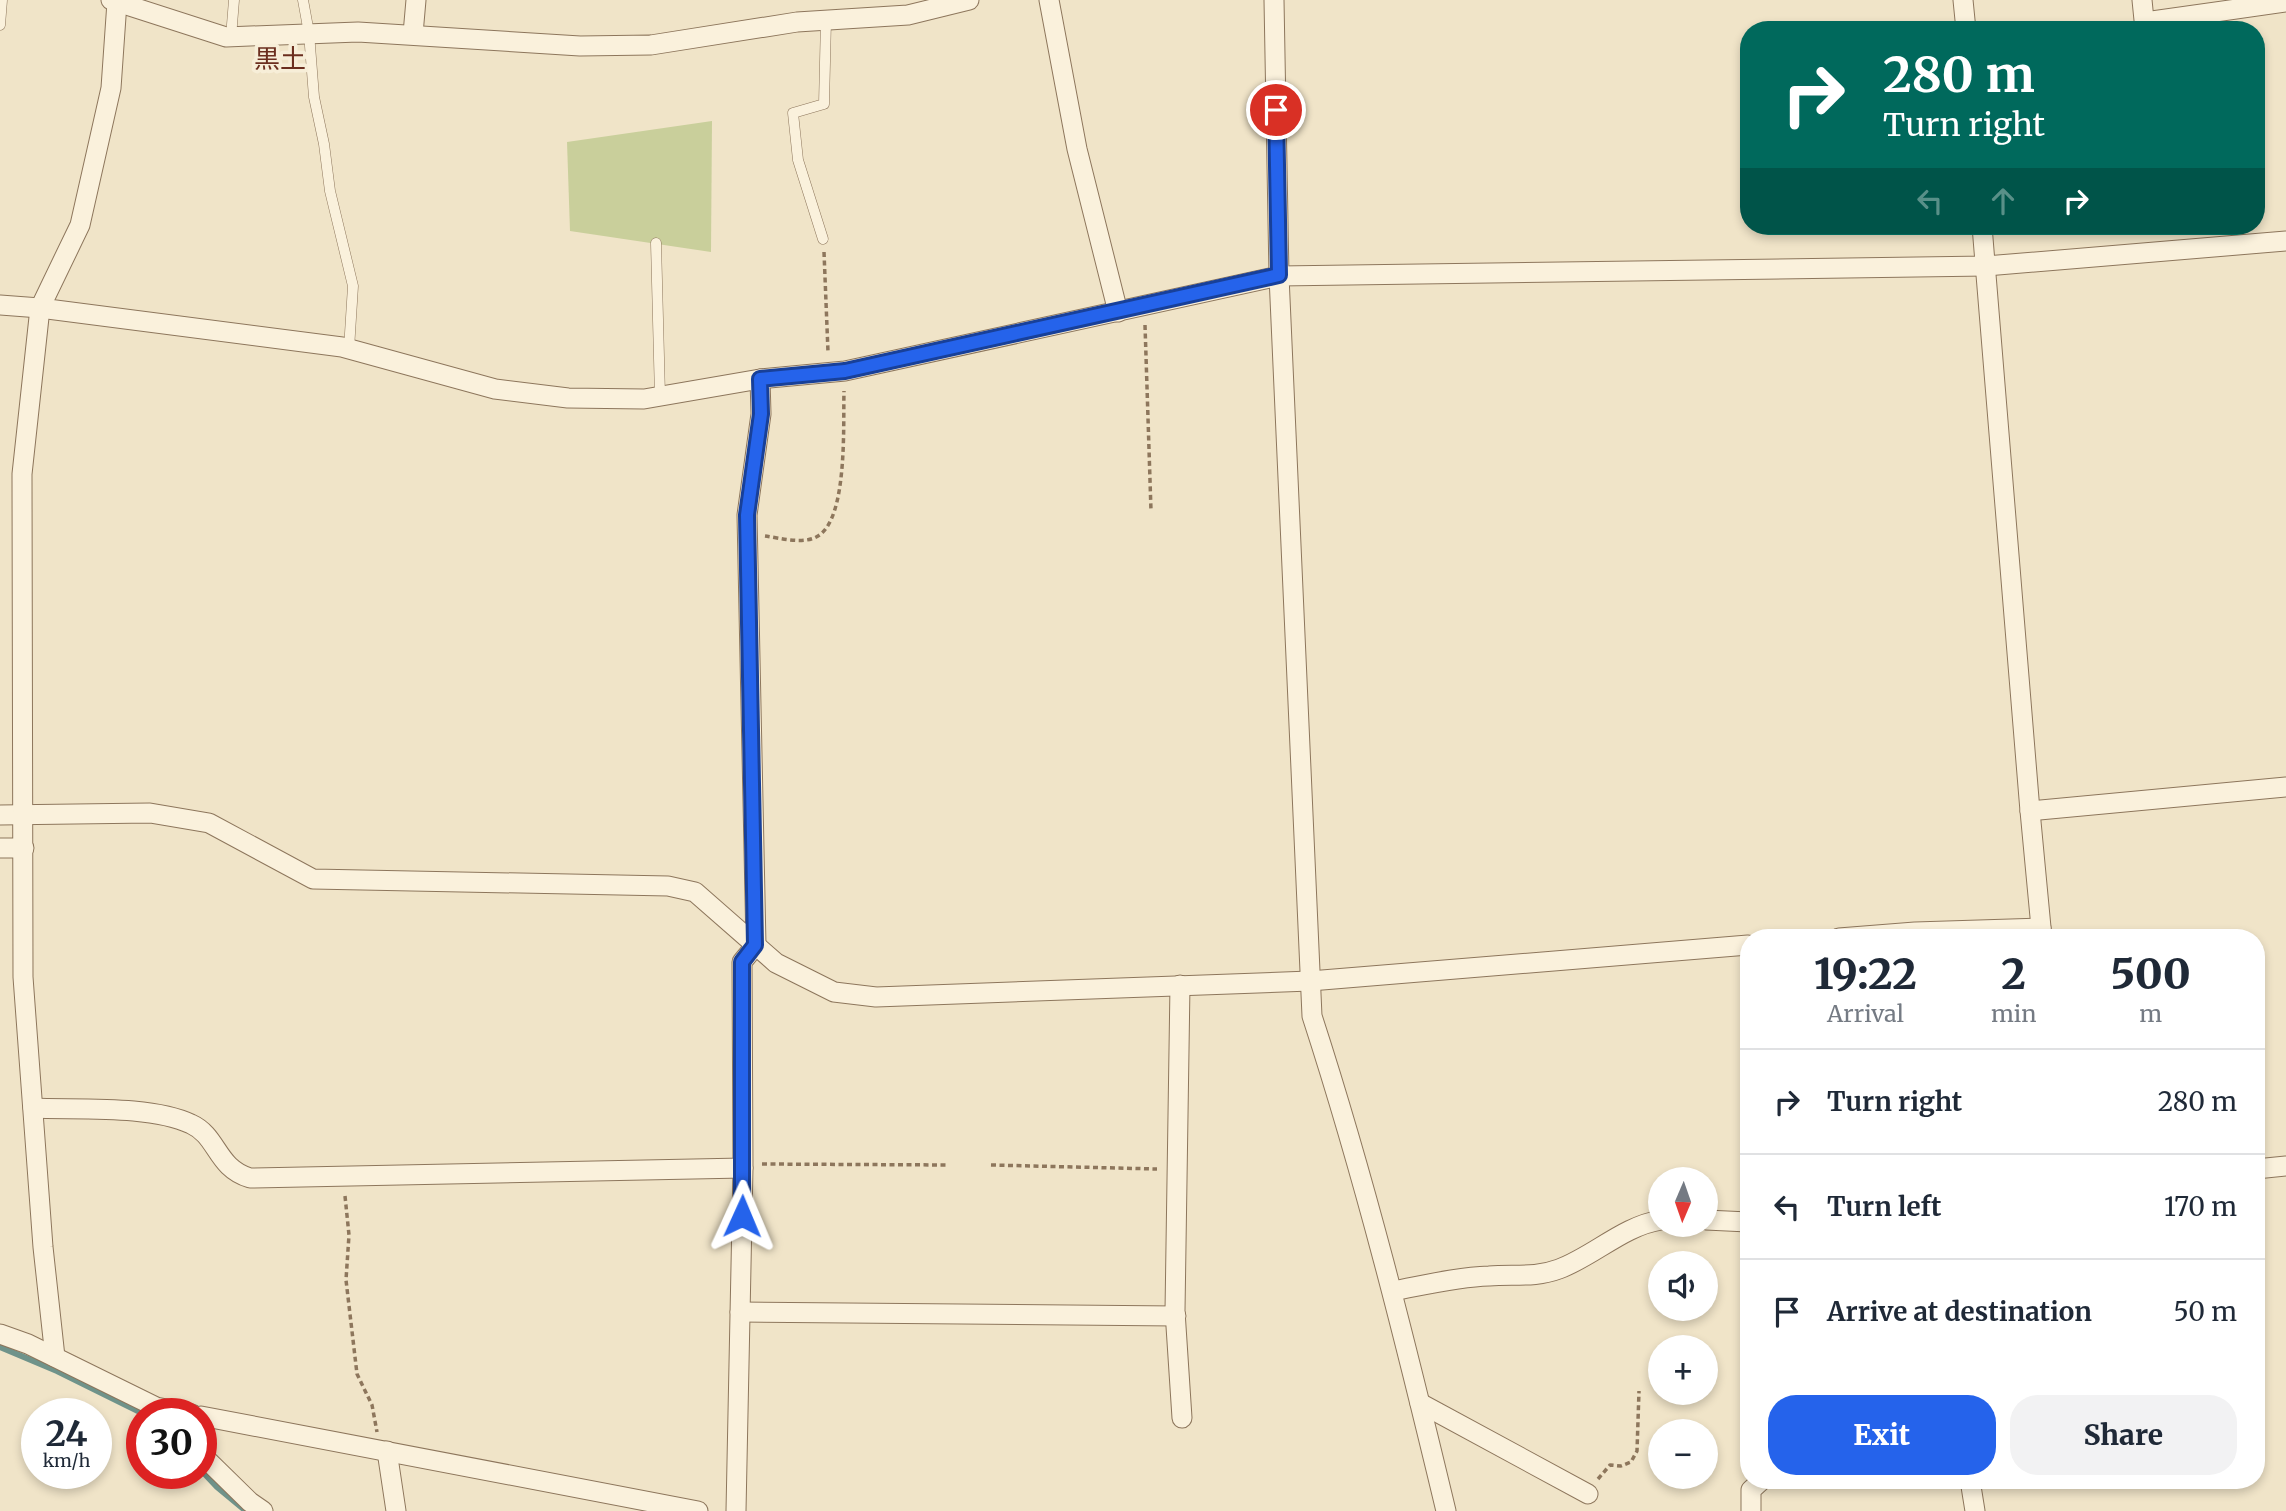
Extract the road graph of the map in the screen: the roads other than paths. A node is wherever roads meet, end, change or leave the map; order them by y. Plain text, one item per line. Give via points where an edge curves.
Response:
1 (2, 0) edge
2 (234, 0) edge
3 (303, 0) edge
4 (416, 0) edge
5 (969, 0) edge
6 (1048, 0) edge
7 (1274, 0) edge
8 (1963, 0) edge
9 (2142, 0) edge
10 (114, 1) edge
11 (2286, 2) edge
12 (826, 20) junction
13 (1965, 21) edge
14 (2144, 21) edge
15 (2174, 21) edge
16 (0, 24) edge
17 (309, 33) junction
18 (413, 34) junction
19 (231, 37) junction
20 (1983, 235) edge
21 (822, 239) road end
22 (2286, 241) edge
23 (656, 243) dead end
24 (1986, 266) junction
25 (1279, 275) junction
26 (0, 305) edge
27 (40, 308) junction
28 (1118, 312) junction
29 (349, 349) junction
30 (760, 379) junction
31 (660, 396) junction
32 (2286, 787) edge
33 (2030, 811) junction
34 (0, 815) edge
35 (24, 815) junction
36 (0, 848) edge
37 (24, 848) junction
38 (2042, 929) edge
39 (755, 945) junction
40 (1740, 946) edge
41 (1310, 981) junction
42 (1180, 985) junction
43 (33, 1108) junction
44 (743, 1166) junction
45 (2286, 1166) edge
46 (2265, 1168) edge
47 (1718, 1221) edge
48 (1648, 1222) edge
49 (1740, 1222) edge
50 (1393, 1291) junction
51 (740, 1312) junction
52 (1176, 1315) junction
53 (0, 1334) edge
54 (55, 1357) junction
55 (134, 1398) edge
56 (1420, 1403) junction
57 (1182, 1418) dead end
58 (217, 1419) edge
59 (384, 1451) junction
60 (217, 1470) edge
61 (1753, 1489) edge
62 (1971, 1489) edge
63 (1588, 1494) road end
64 (263, 1511) edge
65 (396, 1511) edge
66 (698, 1511) edge
67 (736, 1511) edge
68 (1446, 1511) edge
69 (1751, 1511) edge
70 (1975, 1511) edge

1 - 16 lane
2 - 19 lane
3 - 17 lane
4 - 18 street
5 - 12 street via 908,15
6 - 28 street via 1077,149
7 - 25 street
8 - 13 street
9 - 14 street
10 - 19 street
10 - 27 street via 111,88 80,225
11 - 15 street
12 - 18 street via 651,45 580,46
12 - 21 lane via 824,104 793,113 798,160
17 - 18 street
17 - 19 street
17 - 29 lane via 330,191 353,286
20 - 24 street
22 - 24 street
23 - 31 lane
24 - 25 street
24 - 33 street
25 - 28 street
25 - 41 street
26 - 27 street
27 - 29 street
27 - 35 street via 22,474
28 - 30 street via 837,372
29 - 31 street via 495,389 568,398
30 - 31 street
30 - 39 street via 761,414 747,515
32 - 33 street
33 - 38 street
34 - 35 street
35 - 37 street
35 - 39 street via 150,813 209,823 313,879 668,886 695,892
36 - 37 street
37 - 43 street via 23,977
39 - 42 street via 776,962 834,992 876,997
39 - 44 street via 742,962
40 - 41 street
41 - 42 street
41 - 50 street via 1312,1016
42 - 52 street
43 - 44 street via 160,1115 192,1124 205,1133 226,1165 250,1178
43 - 54 street
44 - 51 street
45 - 46 street
47 - 49 street
48 - 50 street via 1560,1269 1534,1277 1490,1275
50 - 56 street
51 - 52 street
51 - 67 street
52 - 57 street
53 - 54 street
54 - 55 street
56 - 63 street
56 - 68 street
58 - 59 street
59 - 65 street
59 - 66 street
60 - 64 street
61 - 69 street
62 - 70 street

